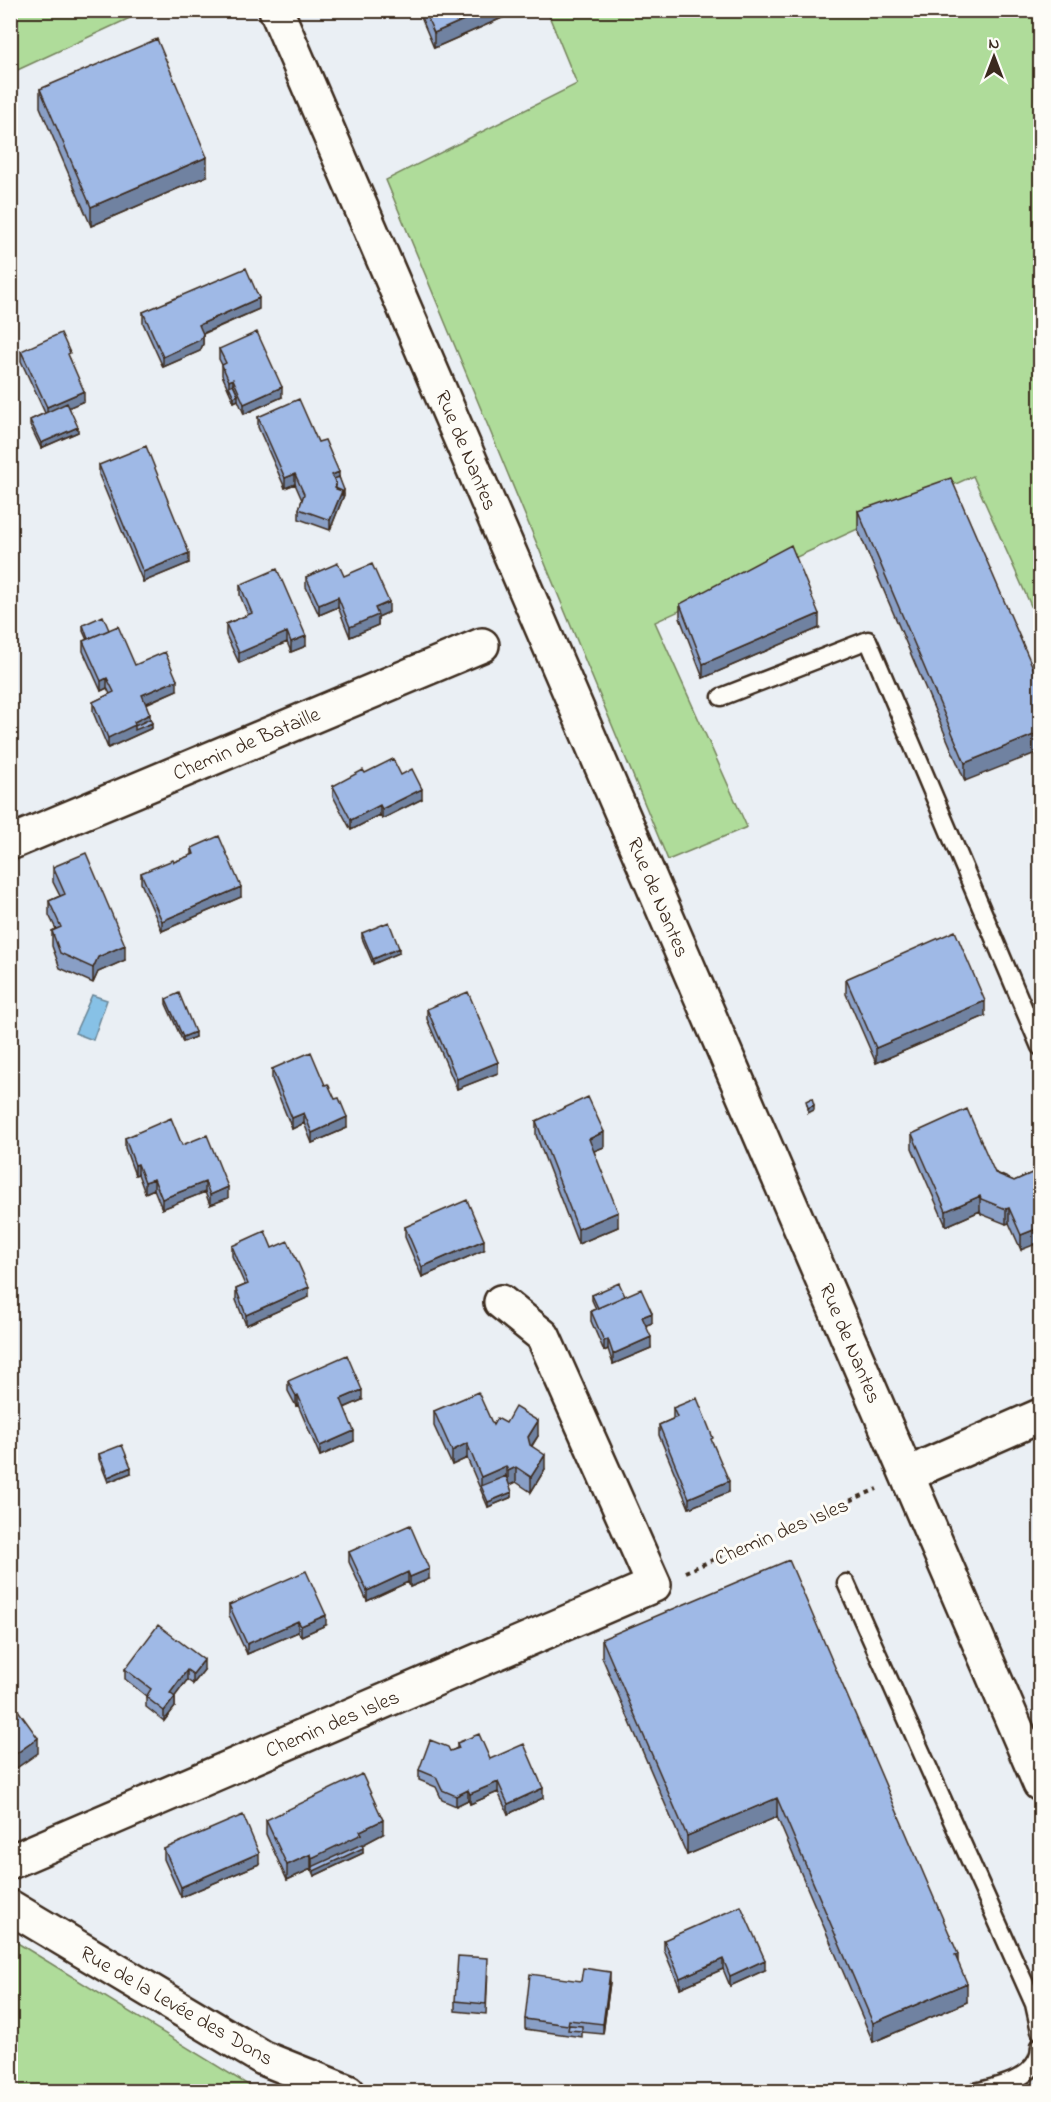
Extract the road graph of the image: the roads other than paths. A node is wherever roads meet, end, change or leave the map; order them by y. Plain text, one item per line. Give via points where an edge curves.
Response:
1 (276, 10) edge
2 (482, 645) dead end
3 (721, 697) dead end
4 (10, 843) edge
5 (1041, 1047) edge
6 (501, 1302) dead end
7 (1041, 1416) edge
8 (908, 1476) junction
9 (846, 1584) dead end
10 (1041, 1784) edge
11 (10, 1862) edge
12 (10, 1907) edge
13 (1041, 2031) edge
14 (1041, 2046) edge
15 (348, 2091) edge
16 (975, 2091) edge

1 - 8 street, Rue de Nantes
2 - 4 street, Chemin de Bataille
3 - 5 lane via 868,640
6 - 11 street, Chemin des Isles via 543,1336 654,1585
7 - 8 street
8 - 10 street, Rue de Nantes
9 - 13 lane via 1034,2004
12 - 15 street, Rue de la Levée des Dons via 263,2058
14 - 16 lane via 1037,2060 1026,2074

